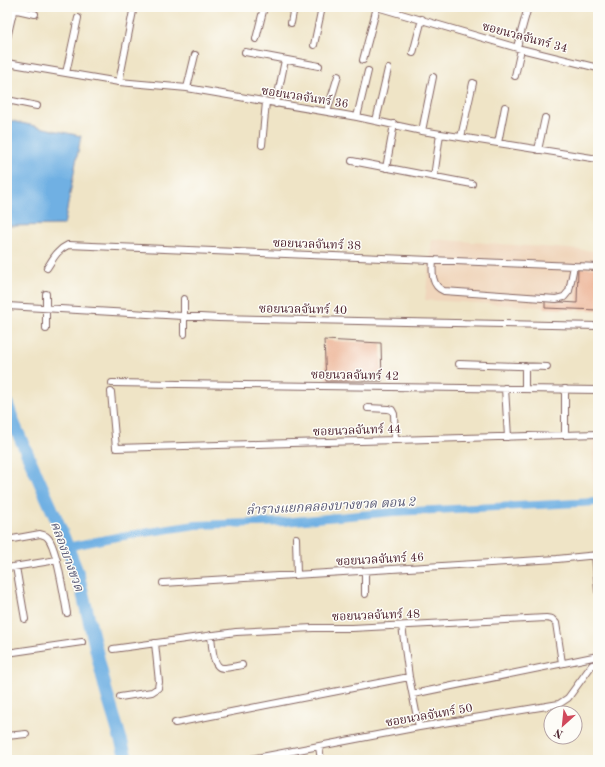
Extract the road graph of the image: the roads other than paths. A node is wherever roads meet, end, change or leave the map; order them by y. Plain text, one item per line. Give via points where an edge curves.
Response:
1 (264, 7) edge
2 (294, 7) edge
3 (322, 7) edge
4 (377, 7) edge
5 (528, 7) edge
6 (133, 11) dead end
7 (34, 14) dead end
8 (78, 18) dead end
9 (422, 19) junction
10 (291, 24) dead end
11 (7, 38) edge
12 (256, 39) dead end
13 (314, 45) dead end
14 (519, 48) junction
15 (245, 52) dead end
16 (413, 53) dead end
17 (194, 55) dead end
18 (285, 60) junction
19 (363, 60) dead end
20 (7, 63) edge
21 (319, 66) dead end
22 (598, 68) edge
23 (388, 69) dead end
24 (368, 72) dead end
25 (66, 73) junction
26 (338, 76) dead end
27 (514, 76) dead end
28 (433, 77) dead end
29 (119, 82) junction
30 (473, 83) dead end
31 (186, 88) junction
32 (7, 100) edge
33 (266, 102) junction
34 (276, 104) junction
35 (37, 106) dead end
36 (505, 107) dead end
37 (327, 112) junction
38 (357, 117) junction
39 (545, 118) dead end
40 (376, 121) junction
41 (394, 124) junction
42 (422, 131) junction
43 (440, 134) junction
44 (461, 137) junction
45 (498, 143) junction
46 (262, 145) dead end
47 (538, 150) junction
48 (598, 159) edge
49 (352, 161) dead end
50 (386, 168) junction
51 (434, 177) junction
52 (472, 184) dead end
53 (433, 260) junction
54 (574, 266) junction
55 (598, 267) edge
56 (47, 268) dead end
57 (46, 294) dead end
58 (184, 299) dead end
59 (7, 306) edge
60 (46, 309) junction
61 (184, 316) junction
62 (598, 326) edge
63 (46, 329) dead end
64 (184, 334) dead end
65 (459, 364) dead end
66 (525, 366) junction
67 (547, 367) dead end
68 (112, 383) dead end
69 (505, 388) junction
70 (525, 389) junction
71 (565, 389) junction
72 (598, 390) edge
73 (111, 392) dead end
74 (368, 408) dead end
75 (598, 434) edge
76 (565, 435) junction
77 (508, 437) junction
78 (395, 440) junction
79 (296, 538) dead end
80 (7, 540) edge
81 (596, 555) edge
82 (56, 560) junction
83 (16, 567) junction
84 (7, 568) edge
85 (365, 571) junction
86 (296, 575) junction
87 (163, 583) dead end
88 (598, 591) edge
89 (365, 594) dead end
90 (67, 612) dead end
91 (25, 619) dead end
92 (402, 626) junction
93 (211, 635) junction
94 (82, 642) dead end
95 (156, 643) junction
96 (113, 649) dead end
97 (7, 653) edge
98 (598, 656) edge
99 (562, 663) junction
100 (598, 664) edge
101 (242, 665) dead end
102 (409, 677) junction
103 (413, 694) junction
104 (120, 697) dead end
105 (174, 723) dead end
106 (419, 727) junction
107 (26, 734) dead end
108 (7, 736) edge
109 (319, 747) junction
110 (246, 760) edge
111 (321, 760) edge

1 - 12 street
2 - 10 street
3 - 13 street
4 - 9 street, ซอยนวลจันทร์ 34
4 - 19 street
5 - 14 street
6 - 29 street
7 - 11 street via 17,10 13,12
8 - 25 street
9 - 14 street, ซอยนวลจันทร์ 34
9 - 16 street
14 - 22 street, ซอยนวลจันทร์ 34
14 - 27 street
15 - 18 street
17 - 31 street
18 - 21 street
18 - 34 street
20 - 25 street, ซอยนวลจันทร์ 36
23 - 40 street
24 - 38 street
25 - 29 street, ซอยนวลจันทร์ 36
26 - 37 street
28 - 42 street
29 - 31 street, ซอยนวลจันทร์ 36
30 - 44 street
31 - 33 street, ซอยนวลจันทร์ 36
32 - 35 street
33 - 34 street, ซอยนวลจันทร์ 36
33 - 46 street
34 - 37 street, ซอยนวลจันทร์ 36
36 - 45 street
37 - 38 street, ซอยนวลจันทร์ 36
38 - 40 street, ซอยนวลจันทร์ 36
39 - 47 street
40 - 41 street, ซอยนวลจันทร์ 36
41 - 42 street, ซอยนวลจันทร์ 36
41 - 50 street
42 - 43 street, ซอยนวลจันทร์ 36
43 - 44 street, ซอยนวลจันทร์ 36
43 - 51 street
44 - 45 street, ซอยนวลจันทร์ 36
45 - 47 street, ซอยนวลจันทร์ 36
47 - 48 street, ซอยนวลจันทร์ 36
49 - 50 street
50 - 51 street
51 - 52 street
53 - 54 street, ซอยนวลจันทร์ 38
53 - 54 street via 432,272 437,288 556,298 564,297 570,292
53 - 56 street, ซอยนวลจันทร์ 38 via 68,245 57,253
54 - 55 street, ซอยนวลจันทร์ 38
57 - 60 street
58 - 61 street
59 - 60 street, ซอยนวลจันทร์ 40
60 - 61 street, ซอยนวลจันทร์ 40
60 - 63 street
61 - 62 street, ซอยนวลจันทร์ 40
61 - 64 street
65 - 66 street
66 - 67 street
66 - 70 street
68 - 69 street, ซอยนวลจันทร์ 42
69 - 70 street, ซอยนวลจันทร์ 42
69 - 77 street
70 - 71 street, ซอยนวลจันทร์ 42
71 - 72 street, ซอยนวลจันทร์ 42
71 - 76 street
73 - 78 street, ซอยนวลจันทร์ 44 via 116,448
74 - 78 street via 392,410
75 - 76 street, ซอยนวลจันทร์ 44
76 - 77 street, ซอยนวลจันทร์ 44
77 - 78 street, ซอยนวลจันทร์ 44
79 - 86 street
80 - 82 street via 45,535 49,538
81 - 85 street, ซอยนวลจันทร์ 46
81 - 88 street
82 - 83 street
82 - 90 street
83 - 84 street
83 - 91 street
85 - 86 street, ซอยนวลจันทร์ 46
85 - 89 street
86 - 87 street, ซอยนวลจันทร์ 46
92 - 93 street, ซอยนวลจันทร์ 48
92 - 99 street, ซอยนวลจันทร์ 48 via 552,619 556,623
92 - 102 street
93 - 95 street, ซอยนวลจันทร์ 48
93 - 101 street via 215,663 219,667
94 - 97 street
95 - 96 street, ซอยนวลจันทร์ 48
95 - 104 street via 158,688 152,692
98 - 99 street
99 - 103 street
100 - 106 street, ซอยนวลจันทร์ 50 via 592,665 568,698 559,704
102 - 103 street
102 - 105 street
103 - 106 street
106 - 109 street, ซอยนวลจันทร์ 50
107 - 108 street
109 - 110 street, ซอยนวลจันทร์ 50
109 - 111 street

